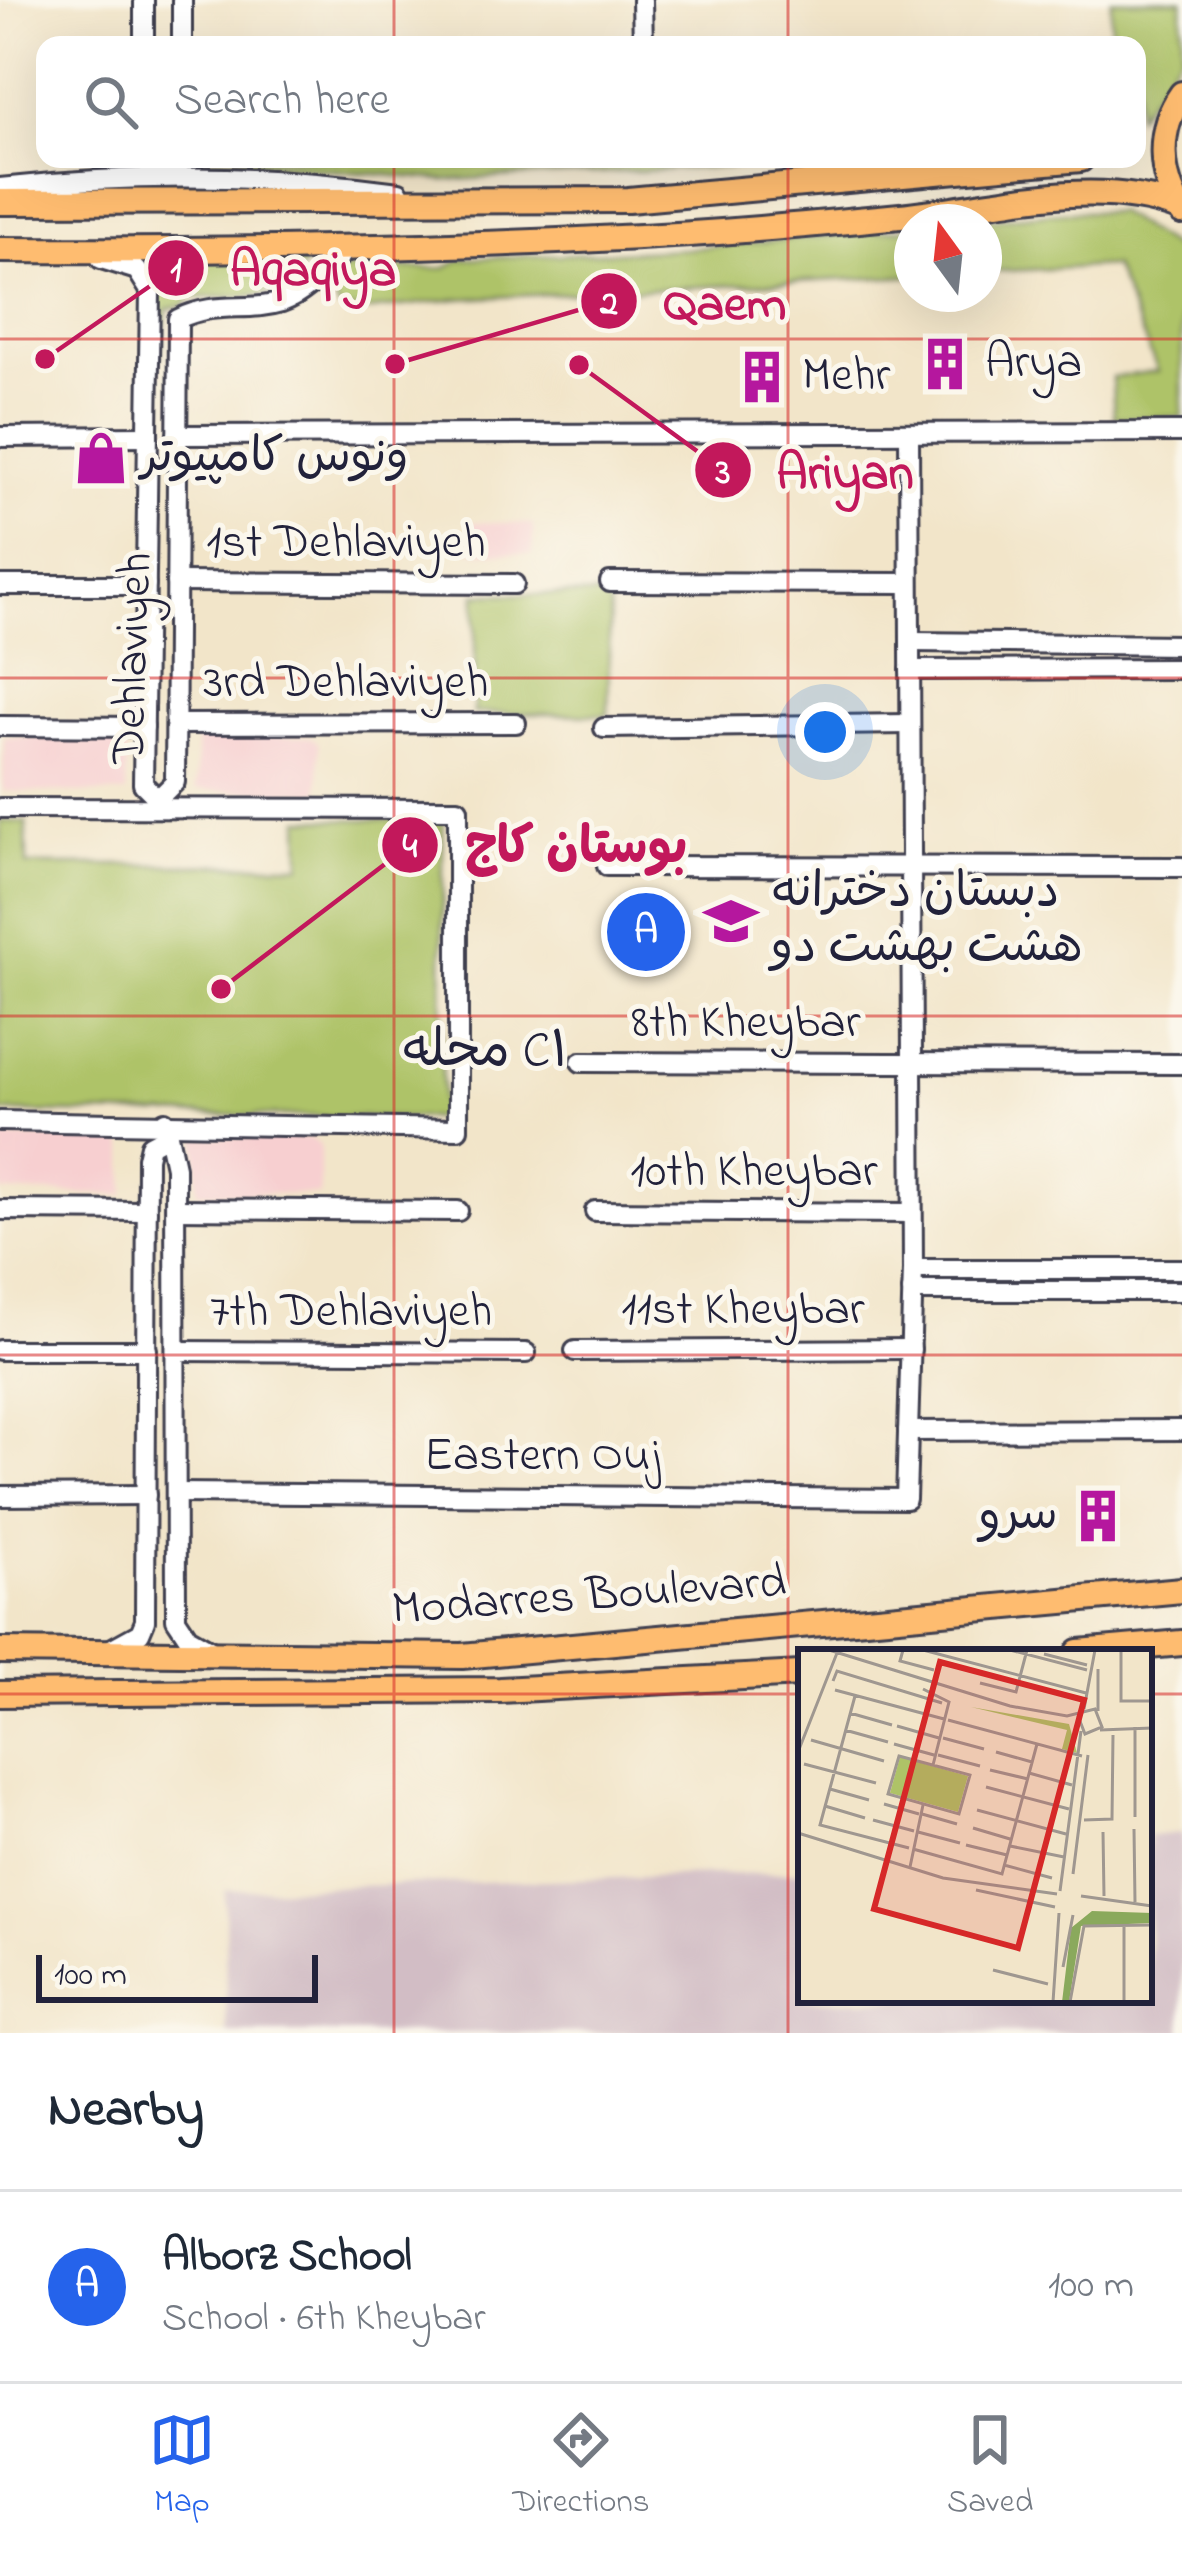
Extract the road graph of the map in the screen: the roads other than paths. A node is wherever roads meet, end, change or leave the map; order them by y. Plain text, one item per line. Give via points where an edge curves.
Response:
1 (144, 0) edge
2 (182, 0) edge
3 (642, 0) edge
4 (144, 36) edge
5 (182, 36) edge
6 (643, 36) edge
7 (1182, 94) edge
8 (1165, 133) junction
9 (1146, 138) edge
10 (143, 168) edge
11 (182, 168) edge
12 (981, 168) edge
13 (1086, 168) edge
14 (0, 188) edge
15 (1084, 194) junction
16 (432, 201) junction
17 (0, 202) edge
18 (1180, 210) edge
19 (350, 247) junction
20 (0, 254) edge
21 (149, 364) junction
22 (177, 366) junction
23 (1182, 431) edge
24 (909, 434) junction
25 (177, 435) junction
26 (148, 436) junction
27 (0, 437) edge
28 (149, 513) junction
29 (177, 514) junction
30 (176, 582) junction
31 (610, 582) dead end
32 (908, 583) junction
33 (514, 584) dead end
34 (0, 585) edge
35 (146, 585) junction
36 (910, 642) junction
37 (1075, 644) junction
38 (1182, 645) edge
39 (145, 658) junction
40 (176, 659) junction
41 (1076, 669) junction
42 (1182, 669) edge
43 (910, 670) junction
44 (517, 723) dead end
45 (176, 724) junction
46 (909, 724) junction
47 (0, 726) edge
48 (144, 727) junction
49 (604, 728) dead end
50 (158, 804) junction
51 (0, 808) edge
52 (607, 866) dead end
53 (912, 866) junction
54 (1182, 867) edge
55 (581, 1062) dead end
56 (911, 1063) junction
57 (1182, 1064) edge
58 (0, 1121) edge
59 (165, 1129) junction
60 (176, 1209) junction
61 (0, 1210) edge
62 (595, 1210) dead end
63 (147, 1211) junction
64 (458, 1211) dead end
65 (912, 1213) junction
66 (913, 1269) junction
67 (1139, 1269) junction
68 (1182, 1269) edge
69 (147, 1275) junction
70 (176, 1278) junction
71 (912, 1291) junction
72 (1138, 1291) junction
73 (1182, 1291) edge
74 (910, 1349) junction
75 (0, 1350) edge
76 (146, 1350) junction
77 (176, 1351) junction
78 (575, 1351) dead end
79 (526, 1353) dead end
80 (146, 1419) junction
81 (176, 1422) junction
82 (1182, 1430) edge
83 (908, 1431) junction
84 (176, 1493) junction
85 (146, 1495) junction
86 (0, 1496) edge
87 (146, 1549) junction
88 (174, 1554) junction
89 (1182, 1590) edge
90 (1182, 1643) edge
91 (1113, 1649) edge
92 (0, 1652) edge
93 (104, 1652) junction
94 (218, 1654) junction
95 (798, 1674) edge
96 (0, 1694) edge

1 - 4 street
2 - 5 street
3 - 6 street
7 - 8 main road
8 - 9 main road
8 - 18 main road via 1165,172
10 - 11 street
10 - 14 street
11 - 16 street
12 - 16 main road via 628,200
13 - 15 main road
15 - 18 main road via 1140,193
15 - 19 main road via 621,238
16 - 17 main road
19 - 20 main road
19 - 22 street, Dehlaviyeh via 279,303 205,305 178,319
20 - 21 street, Dehlaviyeh via 115,259 136,270 151,291
21 - 22 street
21 - 26 street, Dehlaviyeh
22 - 25 street, Dehlaviyeh
23 - 24 street
24 - 25 street
24 - 32 street
25 - 29 street, Dehlaviyeh
26 - 27 street
26 - 28 street, Dehlaviyeh
28 - 29 street
28 - 35 street, Dehlaviyeh
29 - 30 street, Dehlaviyeh
30 - 33 street, 1st Dehlaviyeh
30 - 40 street, Dehlaviyeh
31 - 32 street
32 - 36 street
34 - 35 street
35 - 39 street, Dehlaviyeh
36 - 37 street
36 - 43 street
37 - 38 street
37 - 41 street
39 - 40 street
39 - 48 street, Dehlaviyeh
40 - 45 street, Dehlaviyeh
41 - 42 street
41 - 43 street
43 - 46 street
44 - 45 street, 3rd Dehlaviyeh
45 - 50 street, Dehlaviyeh via 175,782
46 - 49 street
46 - 53 street
47 - 48 street
48 - 50 street, Dehlaviyeh via 143,784
50 - 51 street, Dehlaviyeh
50 - 59 street, Dehlaviyeh via 458,808 458,1129
52 - 53 street
53 - 54 street
53 - 56 street
55 - 56 street, 8th Kheybar
56 - 57 street, 8th Kheybar
56 - 65 street
58 - 59 street, Dehlaviyeh
59 - 60 street
59 - 63 street via 150,1144
60 - 64 street
60 - 70 street
61 - 63 street
62 - 65 street, 10th Kheybar
63 - 69 street
65 - 66 street
66 - 67 street
66 - 71 street
67 - 68 street
67 - 72 street
69 - 70 street
69 - 76 street
70 - 77 street
71 - 72 street
71 - 74 street
72 - 73 street
74 - 78 street, 11st Kheybar
74 - 83 street
75 - 76 street
76 - 80 street
77 - 79 street, 7th Dehlaviyeh
77 - 81 street
80 - 81 street
80 - 85 street
81 - 84 street
82 - 83 street
83 - 84 street, Eastern Ouj via 907,1499
84 - 88 street
85 - 86 street
85 - 87 street
87 - 88 street
87 - 93 street via 145,1621 140,1633
88 - 94 street via 179,1629
89 - 94 main road, Modarres Boulevard via 462,1656
90 - 91 main road
92 - 93 main road, Modarres Boulevard
93 - 94 main road, Modarres Boulevard
95 - 96 main road, Modarres Boulevard via 500,1690

